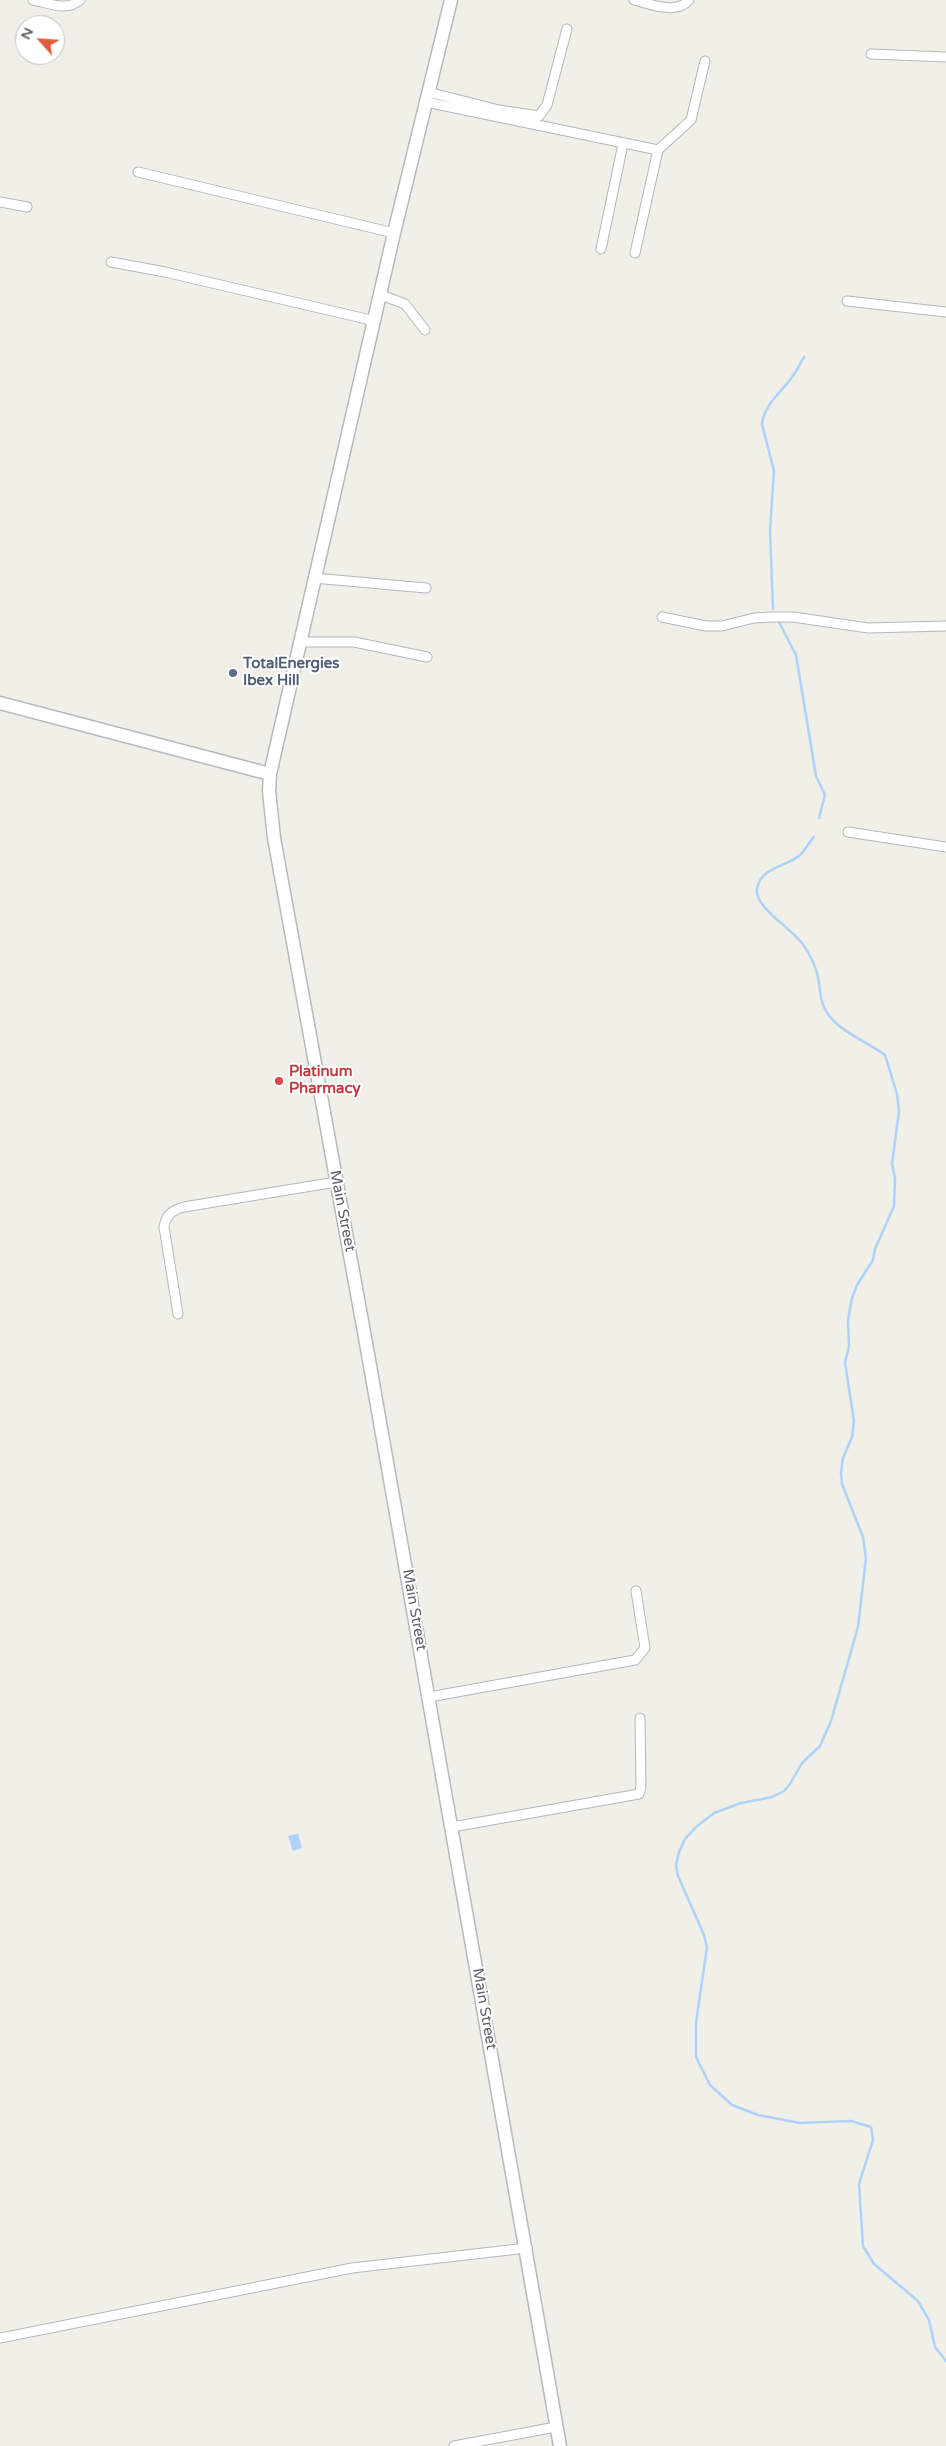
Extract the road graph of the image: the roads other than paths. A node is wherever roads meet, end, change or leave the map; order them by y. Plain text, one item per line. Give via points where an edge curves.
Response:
1 (33, 0) edge
2 (80, 0) edge
3 (451, 0) edge
4 (634, 0) edge
5 (689, 0) edge
6 (567, 29) dead end
7 (871, 54) dead end
8 (946, 57) edge
9 (705, 60) dead end
10 (427, 97) junction
11 (623, 144) junction
12 (658, 150) junction
13 (138, 172) dead end
14 (0, 202) edge
15 (27, 208) dead end
16 (394, 233) junction
17 (601, 248) dead end
18 (635, 254) dead end
19 (112, 262) dead end
20 (381, 295) junction
21 (847, 301) dead end
22 (946, 312) edge
23 (375, 321) junction
24 (425, 330) dead end
25 (314, 578) junction
26 (426, 588) dead end
27 (662, 617) dead end
28 (946, 626) edge
29 (299, 642) junction
30 (427, 657) dead end
31 (0, 703) edge
32 (270, 774) junction
33 (848, 832) dead end
34 (946, 847) edge
35 (336, 1182) junction
36 (178, 1314) dead end
37 (636, 1591) dead end
38 (428, 1697) junction
39 (640, 1718) dead end
40 (452, 1827) junction
41 (527, 2248) junction
42 (0, 2338) edge
43 (556, 2427) junction
44 (454, 2446) edge
45 (560, 2446) edge

1 - 2 street via 63,7
3 - 10 main road, Main Street
4 - 5 street via 675,8
6 - 10 street via 546,105 539,116
7 - 8 street
9 - 12 street via 691,120
10 - 11 street
10 - 16 main road, Main Street
11 - 12 street
11 - 17 street
12 - 18 street
13 - 16 street
14 - 15 street
16 - 20 main road, Main Street
19 - 23 street
20 - 23 main road, Main Street
20 - 24 street via 405,304
21 - 22 street
23 - 25 main road, Main Street
25 - 26 street
25 - 29 main road, Main Street
27 - 28 street via 706,626 779,617 868,628
29 - 30 street via 354,642
29 - 32 main road, Main Street
31 - 32 main road
32 - 35 main road, Main Street via 269,799 274,838
33 - 34 street
35 - 36 street via 184,1207 170,1213 164,1228
35 - 38 main road, Main Street
37 - 38 street via 645,1641 639,1658
38 - 40 main road, Main Street
39 - 40 street via 639,1794
40 - 41 main road, Main Street
41 - 42 street via 352,2268
41 - 43 main road, Main Street
43 - 44 street
43 - 45 main road, Main Street

